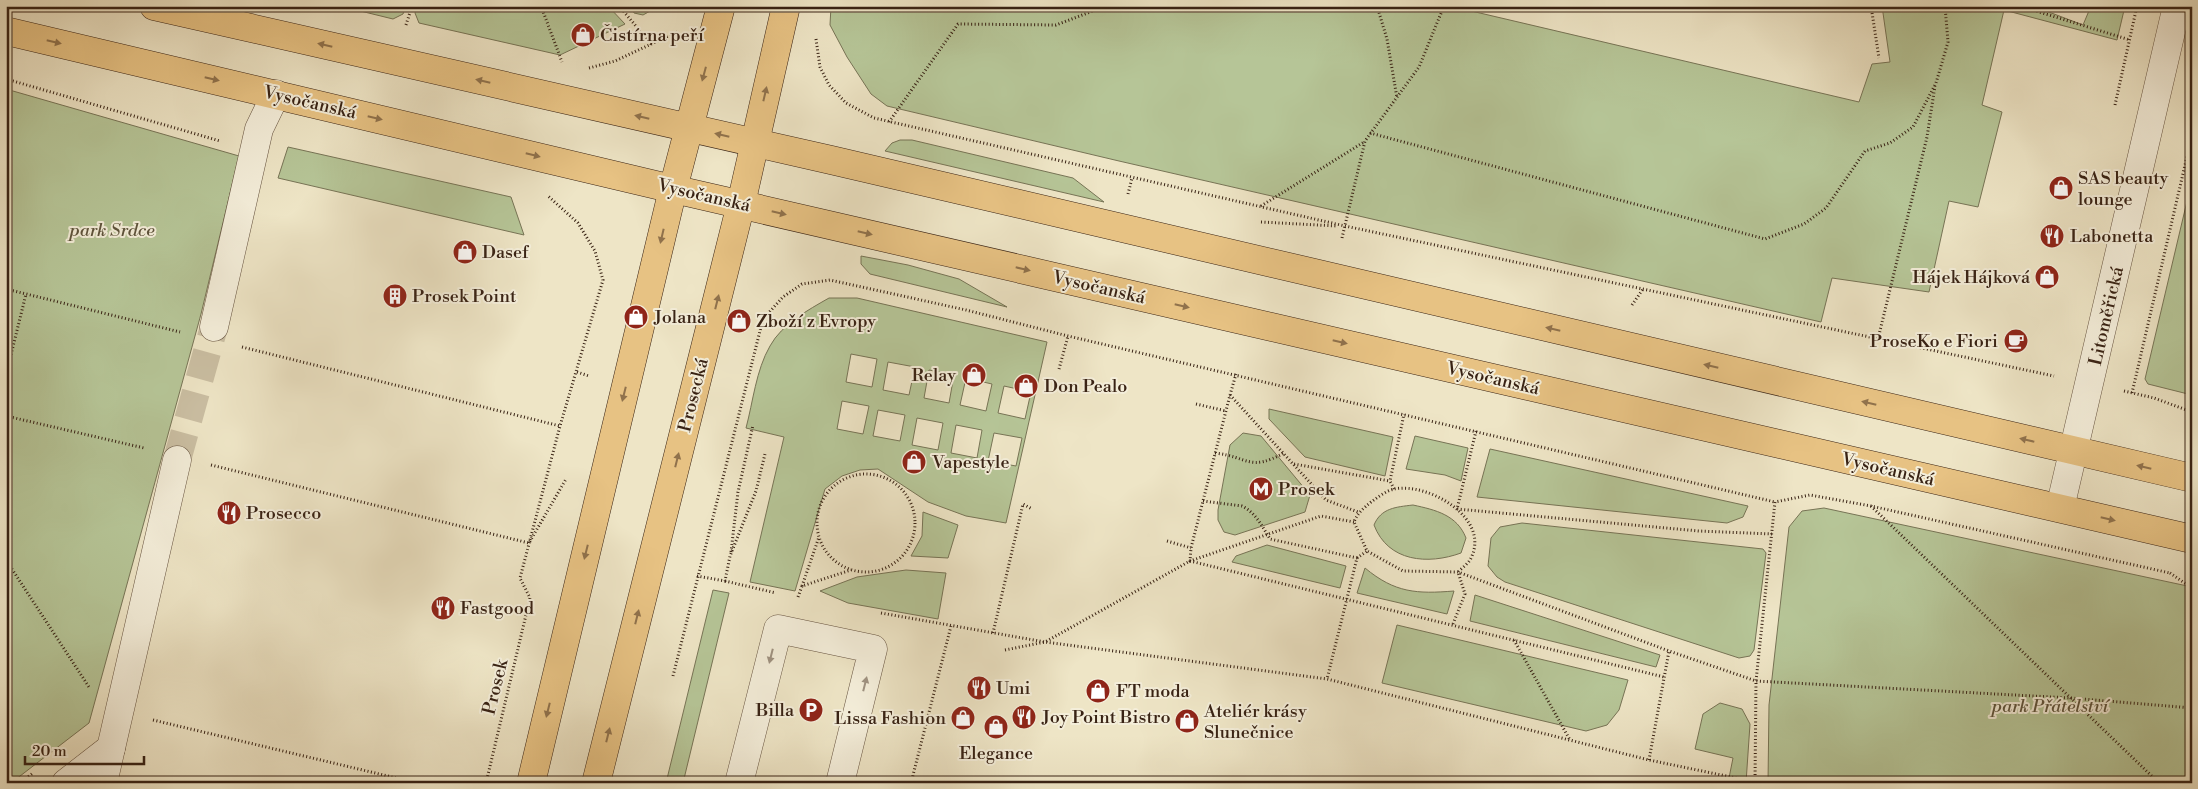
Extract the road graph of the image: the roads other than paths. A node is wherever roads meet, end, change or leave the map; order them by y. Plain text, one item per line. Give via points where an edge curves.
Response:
1 (154, 6) edge
2 (721, 6) edge
3 (786, 6) edge
4 (2177, 6) edge
5 (6, 30) edge
6 (276, 94) junction
7 (690, 127) junction
8 (754, 142) junction
9 (673, 188) junction
10 (741, 204) junction
11 (214, 327) tunnel mouth
12 (2075, 451) junction
13 (165, 455) tunnel mouth
14 (2192, 478) edge
15 (2060, 508) junction
16 (2192, 539) edge
17 (111, 748) junction
18 (66, 783) edge
19 (102, 783) edge
20 (531, 783) edge
21 (596, 783) edge
22 (739, 783) edge
23 (840, 783) edge

7 -> 1 main road
2 -> 7 main road
8 -> 3 main road, Prosecká
4 - 12 street, Litoměřická
5 -> 6 main road, Vysočanská
6 -> 9 main road, Vysočanská
6 - 11 street via 259,129
8 -> 7 main road
7 - 9 main road
8 - 10 main road, Prosecká
12 -> 8 main road
9 - 10 main road, Vysočanská
9 -> 20 main road
10 -> 15 main road, Vysočanská
21 -> 10 main road, Prosecká
14 -> 12 main road
12 - 15 street, Litoměřická
13 - 17 street
15 -> 16 main road, Vysočanská
17 - 18 street
17 - 19 street
23 -> 22 street via 873,649 778,629

